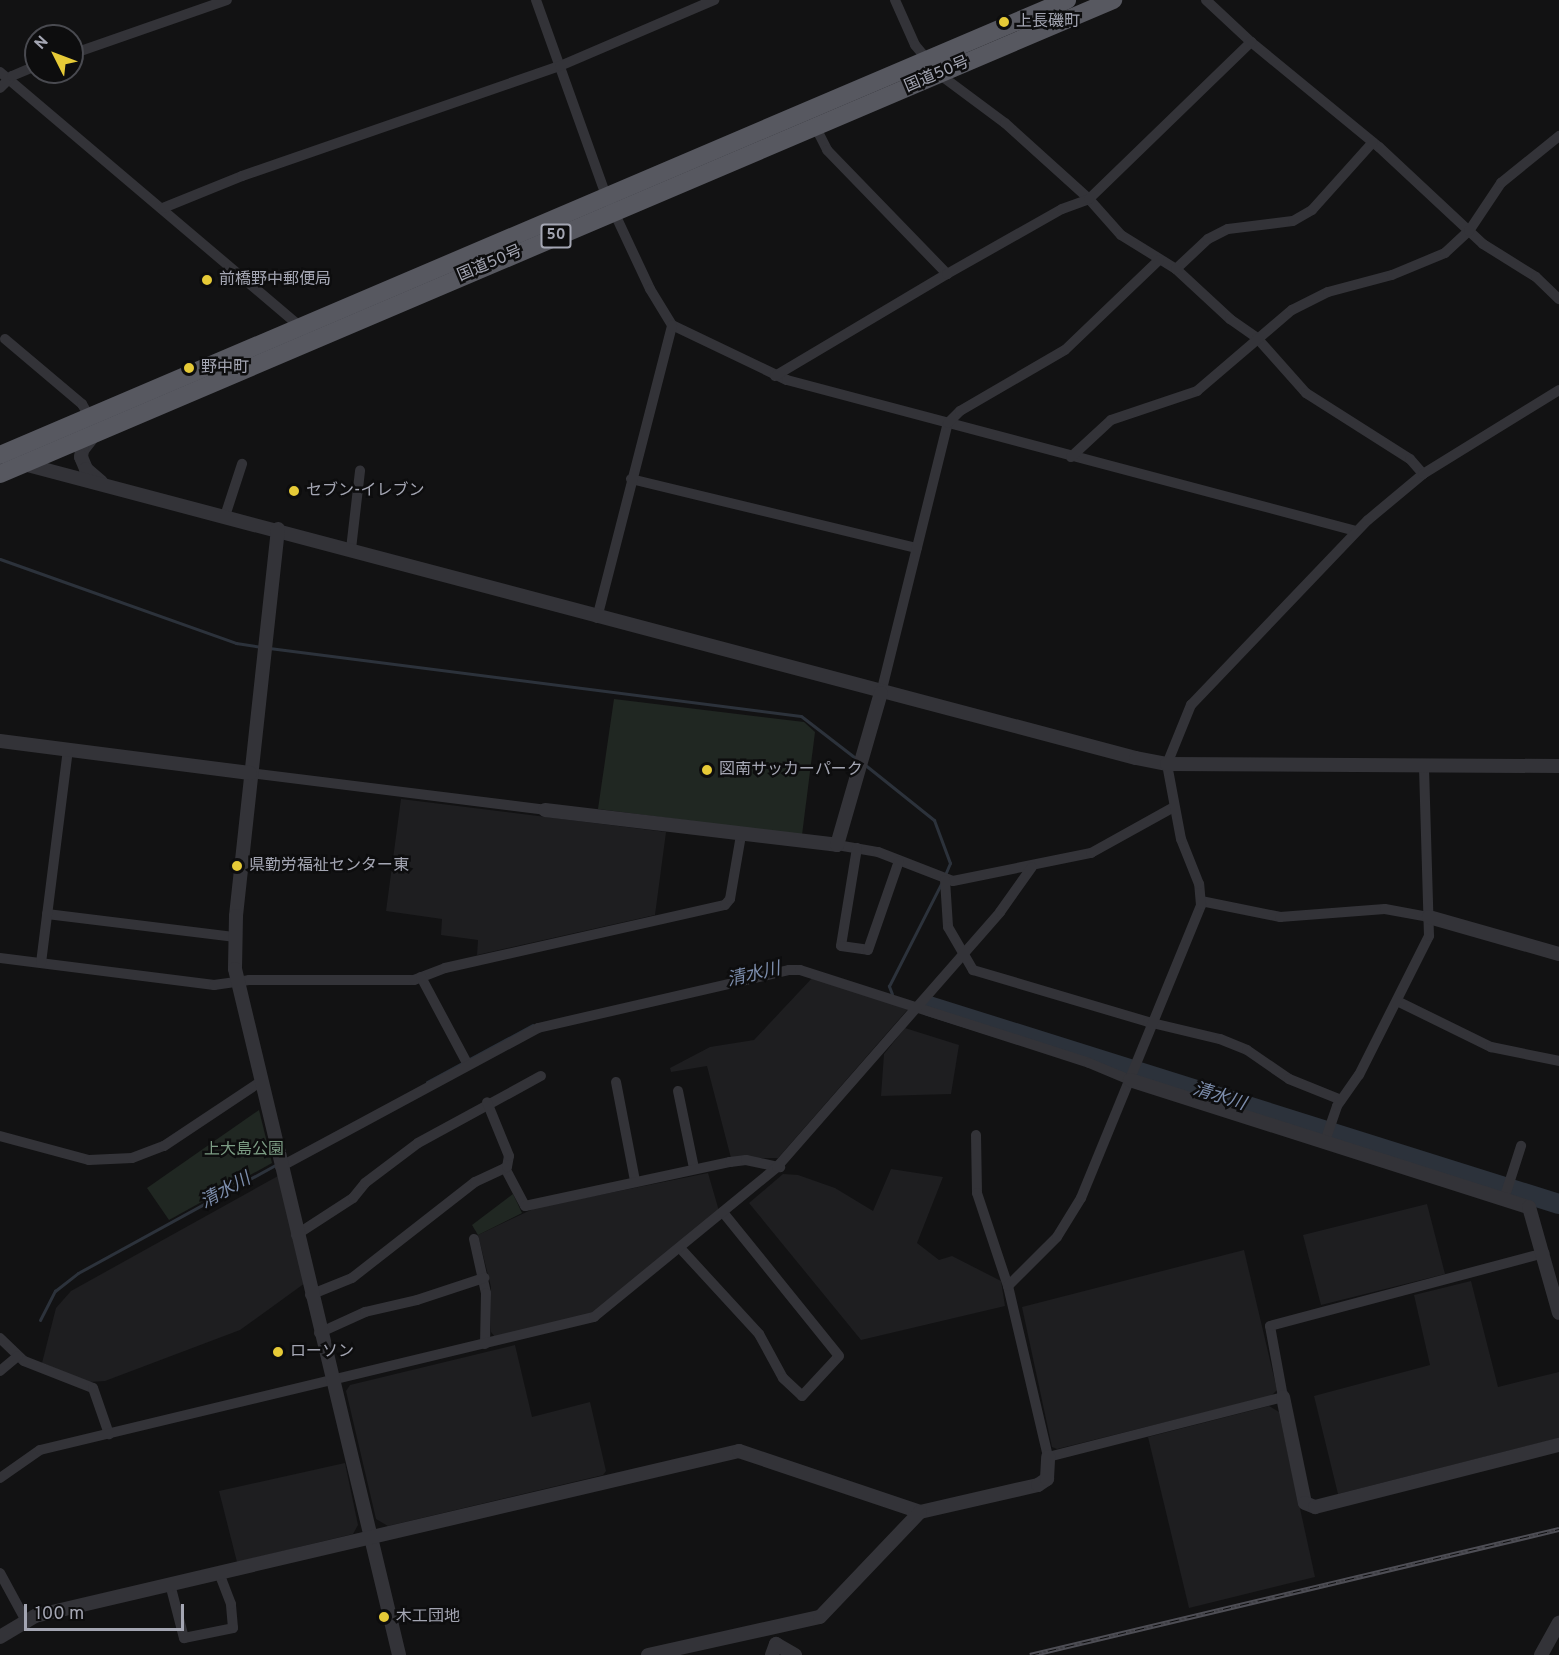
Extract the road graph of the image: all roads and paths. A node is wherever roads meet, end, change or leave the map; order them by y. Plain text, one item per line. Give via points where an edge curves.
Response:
1 (227, 0) edge
2 (536, 0) edge
3 (714, 0) edge
4 (895, 0) edge
5 (1067, 0) edge
6 (1113, 0) edge
7 (1206, 0) edge
8 (1251, 42) junction
9 (84, 50) edge
10 (924, 59) junction
11 (560, 66) junction
12 (24, 69) edge
13 (939, 74) junction
14 (4, 75) edge
15 (0, 88) edge
16 (816, 128) junction
17 (1559, 136) edge
18 (1373, 142) junction
19 (1089, 199) junction
20 (610, 203) junction
21 (164, 207) junction
22 (1469, 231) junction
23 (1160, 260) junction
24 (1176, 269) junction
25 (947, 274) junction
26 (1559, 299) edge
27 (672, 325) junction
28 (307, 333) junction
29 (1257, 338) junction
30 (5, 339) dead end
31 (775, 376) junction
32 (1559, 390) edge
33 (89, 416) junction
34 (948, 423) junction
35 (95, 434) junction
36 (0, 457) edge
37 (1071, 457) junction
38 (23, 464) junction
39 (242, 464) dead end
40 (360, 471) dead end
41 (0, 474) edge
42 (1423, 474) junction
43 (632, 479) junction
44 (103, 484) junction
45 (225, 516) junction
46 (278, 530) junction
47 (1356, 531) junction
48 (917, 548) junction
49 (351, 549) junction
50 (597, 617) junction
51 (881, 693) junction
52 (0, 741) edge
53 (69, 750) junction
54 (1167, 764) junction
55 (1424, 766) junction
56 (1559, 766) edge
57 (250, 773) junction
58 (1174, 807) junction
59 (545, 810) joint
60 (741, 835) junction
61 (837, 845) junction
62 (857, 848) junction
63 (899, 861) junction
64 (1032, 867) junction
65 (945, 880) junction
66 (1202, 901) junction
67 (47, 914) junction
68 (1429, 917) junction
69 (234, 937) junction
70 (963, 954) junction
71 (1559, 954) edge
72 (0, 958) edge
73 (41, 963) junction
74 (421, 977) junction
75 (237, 983) junction
76 (1397, 1001) junction
77 (919, 1006) junction
78 (1153, 1022) junction
79 (1559, 1061) edge
80 (468, 1065) junction
81 (1132, 1074) junction
82 (541, 1076) dead end
83 (260, 1082) junction
84 (616, 1082) dead end
85 (678, 1091) dead end
86 (1341, 1100) junction
87 (487, 1102) junction
88 (976, 1135) dead end
89 (0, 1136) edge
90 (1327, 1136) junction
91 (1521, 1146) dead end
92 (280, 1167) junction
93 (780, 1167) junction
94 (505, 1168) junction
95 (694, 1168) junction
96 (635, 1180) junction
97 (1506, 1193) junction
98 (723, 1212) junction
99 (296, 1235) junction
100 (474, 1239) dead end
101 (680, 1248) junction
102 (1544, 1253) junction
103 (484, 1278) junction
104 (1008, 1286) junction
105 (310, 1294) junction
106 (1559, 1313) edge
107 (319, 1333) junction
108 (0, 1338) edge
109 (485, 1344) junction
110 (18, 1356) junction
111 (0, 1371) edge
112 (331, 1382) junction
113 (1283, 1397) junction
114 (109, 1434) junction
115 (1559, 1445) edge
116 (1048, 1456) junction
117 (0, 1479) edge
118 (920, 1512) junction
119 (371, 1538) junction
120 (0, 1573) edge
121 (219, 1573) junction
122 (170, 1584) junction
123 (26, 1619) junction
124 (1559, 1623) edge
125 (773, 1629) junction
126 (0, 1637) edge
127 (774, 1649) edge
128 (399, 1655) edge
129 (648, 1655) edge
130 (795, 1655) edge
131 (1541, 1655) edge

1 - 9 street
2 - 11 street
3 - 11 street
4 - 10 street
5 - 10 highway, 国道50号 / 50
6 - 13 highway, 国道50号 / 50
7 - 8 street
8 - 18 street
8 - 19 street
10 - 13 street
10 - 20 highway, 国道50号 / 50
11 - 20 street
11 - 21 street via 242,176
12 - 14 street
13 - 16 highway, 国道50号 / 50
13 - 19 street via 1005,123
14 - 15 street
14 - 21 street
16 - 20 highway, 国道50号 / 50
16 - 25 street via 827,150
17 - 22 street via 1501,183
18 - 22 street
18 - 24 street via 1312,210 1293,221 1228,229 1208,239
19 - 23 street via 1121,235
19 - 25 street via 1062,209
20 - 27 street via 650,289
20 - 28 highway, 国道50号 / 50
21 - 28 street
22 - 26 street
22 - 29 street via 1445,253 1392,275 1328,292 1292,310
23 - 24 street
23 - 34 street via 1065,350 960,411
24 - 29 street via 1230,319
25 - 31 street
27 - 31 street
27 - 43 street
28 - 33 highway, 国道50号 / 50
28 - 35 highway, 国道50号 / 50
29 - 37 street via 1197,391 1111,420
29 - 42 street via 1306,393 1410,459
30 - 33 street via 82,405
31 - 34 street
32 - 42 street
33 - 36 highway, 国道50号 / 50
34 - 37 street
34 - 48 street
35 - 38 highway, 国道50号 / 50
35 - 44 street via 84,446 81,457 86,469
36 - 38 street
37 - 47 street
38 - 41 highway, 国道50号 / 50
38 - 44 street
39 - 45 street
40 - 49 street
42 - 47 street
43 - 48 street
43 - 50 street
44 - 45 street
45 - 46 street
46 - 49 street
46 - 57 street
47 - 54 street via 1191,705
48 - 51 street
49 - 50 street
50 - 51 street
51 - 54 street
51 - 61 street
52 - 53 street
53 - 57 street
53 - 67 street
54 - 55 street
54 - 58 street
55 - 56 street
55 - 68 street
57 - 59 street
57 - 69 street
58 - 64 street via 1091,853
58 - 66 street
59 - 60 street
60 - 61 street
60 - 74 street via 730,899 725,905 445,968
61 - 62 street
62 - 63 street
62 - 63 street via 841,946 868,950
63 - 65 street
64 - 65 street
64 - 70 street
65 - 70 street via 946,916
66 - 68 street via 1280,916 1385,909
66 - 78 street
67 - 69 street
67 - 73 street
68 - 71 street
68 - 76 street via 1429,936
69 - 75 street
70 - 77 street
70 - 78 street via 967,964 981,974
72 - 73 street
73 - 75 street via 214,985
74 - 75 street via 404,981
74 - 80 street
75 - 83 street
76 - 79 street via 1491,1047
76 - 86 street
77 - 80 street via 789,970 538,1028
77 - 81 street
77 - 93 street
78 - 81 street
78 - 86 street via 1236,1044 1289,1079
80 - 92 street
81 - 90 street
81 - 104 street via 1075,1209 1047,1250
82 - 87 street
83 - 89 street via 164,1146 132,1158 88,1160
83 - 92 street
84 - 96 street
85 - 95 street
86 - 90 street
87 - 94 street via 508,1156 509,1165
87 - 99 street via 418,1143 365,1183 353,1198
88 - 104 street via 977,1193
90 - 97 street
91 - 97 street
92 - 99 street
93 - 95 street via 746,1160
93 - 98 street
94 - 96 street via 525,1206
94 - 105 street via 475,1182 352,1278
95 - 96 street
97 - 102 street via 1531,1209
98 - 101 street
98 - 101 street via 839,1356 802,1396 783,1378 759,1334
99 - 105 street
100 - 103 street
101 - 109 street via 589,1320
102 - 106 street
102 - 113 street via 1270,1326
103 - 107 street via 365,1312
103 - 109 street
104 - 116 street
105 - 107 street
107 - 112 street
108 - 110 street
109 - 112 street
110 - 111 street
110 - 114 street via 93,1388
112 - 114 street
112 - 119 street
113 - 115 street via 1305,1503 1316,1507
113 - 116 street
114 - 117 street via 40,1450
116 - 118 street via 1047,1479 1038,1485
118 - 119 street via 739,1451
118 - 125 street via 820,1617
119 - 121 street
119 - 128 street
120 - 123 street
121 - 122 street
121 - 122 street via 231,1604 233,1628 184,1638
122 - 123 street
123 - 126 street
124 - 131 street
125 - 127 street
125 - 129 street
127 - 130 street

